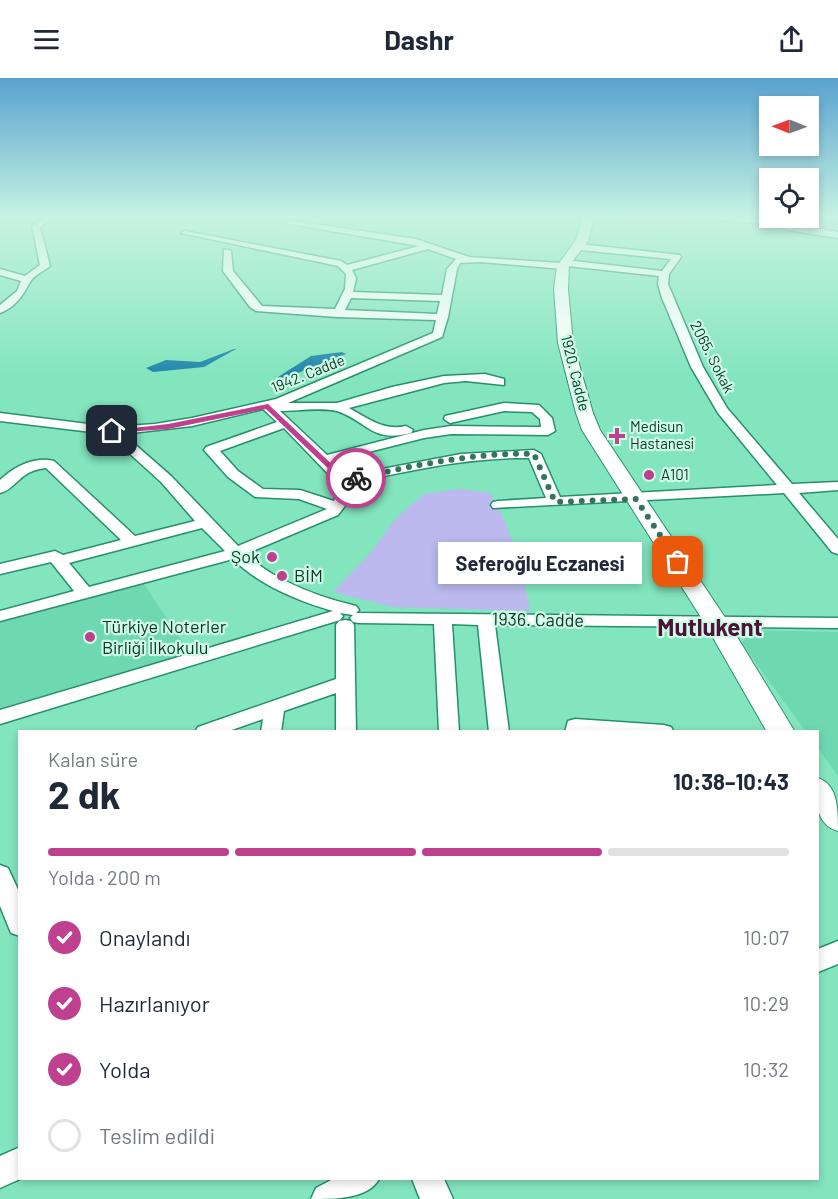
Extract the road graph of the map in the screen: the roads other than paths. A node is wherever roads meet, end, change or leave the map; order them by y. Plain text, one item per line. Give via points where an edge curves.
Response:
1 (42, 270) edge
2 (228, 270) edge
3 (348, 270) edge
4 (452, 270) edge
5 (564, 270) edge
6 (623, 270) edge
7 (667, 270) edge
8 (0, 272) edge
9 (664, 274) junction
10 (26, 279) junction
11 (348, 295) junction
12 (445, 298) junction
13 (0, 310) edge
14 (337, 314) junction
15 (442, 317) junction
16 (500, 382) dead end
17 (268, 406) junction
18 (338, 407) junction
19 (0, 417) edge
20 (286, 423) junction
21 (451, 424) junction
22 (112, 431) junction
23 (323, 460) junction
24 (341, 481) junction
25 (838, 486) edge
26 (0, 489) edge
27 (788, 489) junction
28 (636, 499) junction
29 (555, 502) junction
30 (498, 505) dead end
31 (337, 508) junction
32 (205, 523) junction
33 (132, 542) junction
34 (838, 549) edge
35 (236, 553) junction
36 (59, 561) junction
37 (0, 569) edge
38 (85, 593) junction
39 (0, 616) edge
40 (347, 618) junction
41 (443, 619) junction
42 (486, 620) junction
43 (716, 622) junction
44 (838, 623) edge
45 (344, 683) junction
46 (274, 709) junction
47 (0, 717) edge
48 (211, 730) edge
49 (271, 730) edge
50 (346, 730) edge
51 (449, 730) edge
52 (499, 730) edge
53 (575, 730) edge
54 (634, 730) edge
55 (780, 730) edge
56 (819, 790) edge
57 (838, 819) edge
58 (0, 875) edge
59 (18, 921) edge
60 (838, 952) edge
61 (819, 961) edge
62 (18, 1163) edge
63 (0, 1173) edge
64 (362, 1180) edge
65 (428, 1180) edge
66 (327, 1199) edge
67 (437, 1199) edge

1 - 10 street
2 - 14 street via 257,308
3 - 11 street via 352,277
4 - 12 street, 1942. Cadde
5 - 28 main road, 1920. Cadde via 563,325 583,412
6 - 9 street
7 - 9 street
8 - 10 street
9 - 27 street, 2065. Sokak via 667,298 712,394
10 - 13 street via 17,296
11 - 12 street
11 - 14 street
12 - 15 street, 1942. Cadde
14 - 15 street
15 - 17 street, 1942. Cadde via 438,335
16 - 18 street via 449,379
17 - 18 street
17 - 20 street
17 - 22 street, 1942. Cadde via 168,427
18 - 21 street via 393,433
19 - 22 street, 1942. Cadde
20 - 23 street
20 - 31 street via 211,450 233,474 260,494 287,491
21 - 21 street via 504,407 535,408 546,418 548,431
21 - 23 street
22 - 32 street, 1936. Cadde via 166,479
23 - 24 street
24 - 29 street via 461,458 534,454
24 - 31 street via 345,488
25 - 27 street
26 - 33 street via 15,472 49,464
27 - 28 street
27 - 34 street, 2065. Sokak
28 - 29 street
28 - 43 main road, 1920. Cadde
29 - 30 street
31 - 35 street
32 - 33 street
32 - 35 street, 1936. Cadde
33 - 36 street
35 - 38 street
35 - 40 street, 1936. Cadde via 249,566
36 - 37 street via 55,556
36 - 38 street
38 - 39 street
40 - 41 street, 1936. Cadde
40 - 45 street
40 - 47 street via 322,618
41 - 42 street, 1936. Cadde
41 - 51 street
42 - 43 street, 1936. Cadde
42 - 52 street
43 - 44 street, 1936. Cadde
43 - 55 main road, 1920. Cadde
45 - 46 street
45 - 50 street
46 - 48 street
46 - 49 street
53 - 54 street via 574,726
56 - 57 main road
58 - 59 street
60 - 61 street
62 - 63 street
64 - 66 street
65 - 67 street

